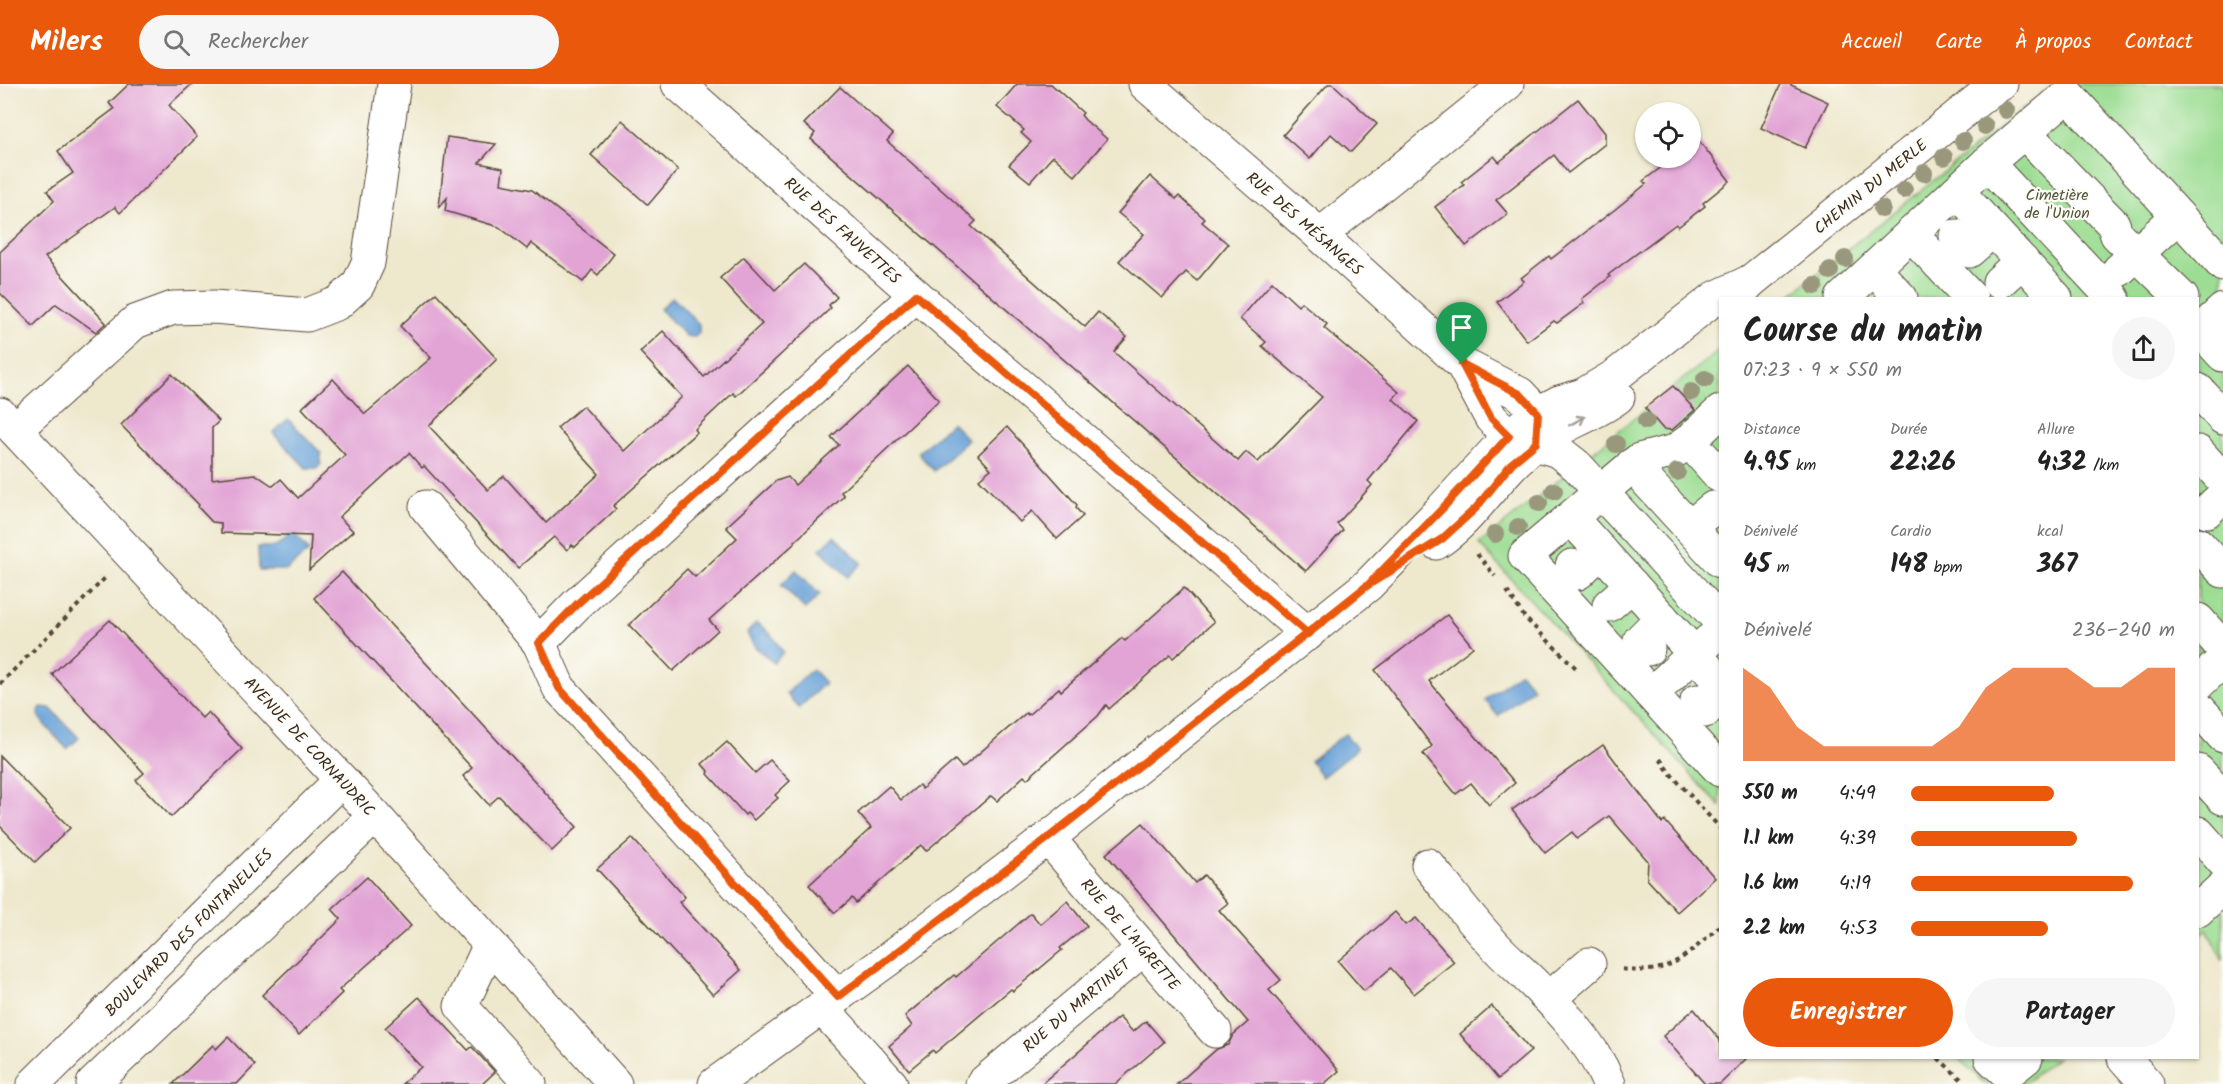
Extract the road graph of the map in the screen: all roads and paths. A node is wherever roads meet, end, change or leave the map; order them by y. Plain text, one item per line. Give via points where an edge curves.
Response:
1 (394, 84) edge
2 (678, 84) edge
3 (1145, 84) edge
4 (1507, 84) edge
5 (1994, 86) edge
6 (2025, 133) junction
7 (1987, 163) junction
8 (1958, 191) junction
9 (2178, 216) junction
10 (1993, 230) junction
11 (1911, 234) junction
12 (1320, 235) junction
13 (1956, 236) dead end
14 (2136, 254) junction
15 (2223, 265) edge
16 (1874, 269) junction
17 (2181, 286) edge
18 (2018, 287) edge
19 (1751, 293) edge
20 (2101, 294) edge
21 (916, 295) junction
22 (1719, 297) edge
23 (1722, 297) edge
24 (1843, 297) edge
25 (1901, 297) edge
26 (1719, 316) edge
27 (2204, 324) edge
28 (2223, 355) edge
29 (2199, 391) edge
30 (1719, 413) edge
31 (2223, 417) edge
32 (8, 422) edge
33 (1528, 431) junction
34 (1689, 441) junction
35 (1632, 465) junction
36 (1719, 475) edge
37 (1602, 491) junction
38 (426, 507) dead end
39 (1571, 518) junction
40 (2199, 545) edge
41 (1601, 551) junction
42 (130, 552) junction
43 (1719, 559) edge
44 (1572, 566) dead end
45 (2223, 571) edge
46 (1662, 618) junction
47 (1719, 620) edge
48 (2199, 621) edge
49 (1719, 631) edge
50 (1308, 634) junction
51 (539, 643) junction
52 (2223, 648) edge
53 (1648, 649) dead end
54 (1695, 654) junction
55 (2223, 660) edge
56 (2199, 683) edge
57 (0, 684) edge
58 (1651, 694) junction
59 (1713, 694) edge
60 (1719, 767) edge
61 (2199, 772) edge
62 (341, 780) junction
63 (2223, 798) edge
64 (375, 816) junction
65 (1048, 838) junction
66 (1428, 865) dead end
67 (2223, 887) edge
68 (2199, 909) edge
69 (1719, 927) edge
70 (490, 945) junction
71 (1143, 949) junction
72 (1589, 964) joint
73 (1550, 998) junction
74 (830, 1002) junction
75 (88, 1031) junction
76 (1215, 1031) dead end
77 (1939, 1059) edge
78 (1992, 1059) edge
79 (2025, 1059) edge
80 (2125, 1059) edge
81 (109, 1077) edge
82 (34, 1084) edge
83 (530, 1084) edge
84 (615, 1084) edge
85 (715, 1084) edge
86 (891, 1084) edge
87 (982, 1084) edge
88 (1609, 1084) edge
89 (1966, 1084) edge
90 (2147, 1084) edge

1 - 32 street via 368,263 358,285 338,303 307,315 214,307 173,308 135,322
2 - 21 street, RUE DES FAUVETTES
3 - 12 street, RUE DES MÉSANGES
4 - 12 street
5 - 19 street, CHEMIN DU MERLE
6 - 7 street
6 - 9 street via 2068,95
6 - 14 street via 2071,163 2110,204 2117,234
7 - 8 street
7 - 20 street
8 - 10 street
8 - 11 street
9 - 14 street
9 - 15 street
10 - 13 street via 1969,251
10 - 18 street
11 - 16 street
11 - 18 street
12 - 33 street, RUE DES MÉSANGES via 1462,364 1491,418
14 - 17 street
14 - 20 street
16 - 24 street
16 - 25 street
19 - 23 street, CHEMIN DU MERLE
21 - 50 street, RUE DES FAUVETTES
21 - 51 street
22 - 33 street, CHEMIN DU MERLE via 1615,376 1582,395 1559,402
33 -> 26 street, CHEMIN DU MERLE via 1611,402
27 - 28 street
29 - 31 street
30 - 34 street
32 - 42 street, AVENUE DE CORNAUDRIC
33 - 37 street via 1577,466
33 - 50 street, CHEMIN DU MERLE via 1441,510 1368,585
34 - 35 street via 1675,451
34 - 36 street
35 - 37 street
35 - 43 street via 1701,518
37 - 39 street
37 - 47 street
38 - 51 street
39 - 41 street
39 - 58 street via 1526,556
40 - 45 street
41 - 44 street via 1578,573
41 - 46 street via 1620,595
42 - 57 path
42 - 62 street, AVENUE DE CORNAUDRIC
46 - 53 street via 1640,639
46 - 54 street
48 - 52 street
49 - 54 street
50 - 65 street, CHEMIN DU MERLE
51 - 74 street via 559,688
54 - 58 street
54 - 59 street
55 - 56 street
58 - 60 street
61 - 63 street
62 - 64 street, AVENUE DE CORNAUDRIC
62 - 75 street, BOULEVARD DES FONTANELLES
64 - 70 street, AVENUE DE CORNAUDRIC
64 - 81 street
65 - 71 street, RUE DE L'AIGRETTE
65 - 74 street, CHEMIN DU MERLE
66 - 73 street via 1501,951
67 - 68 street
69 - 72 path via 1679,962 1640,972
70 - 83 street via 461,1006
70 - 84 street, AVENUE DE CORNAUDRIC
71 - 76 street, RUE DE L'AIGRETTE
71 - 87 street, RUE DU MARTINET
72 - 73 street
73 - 88 street via 1587,1042
74 - 85 street, CHEMIN DU MERLE
74 - 86 street
75 - 81 street
75 - 82 street, BOULEVARD DES FONTANELLES
77 - 89 path
78 - 79 street via 2007,1073
80 - 90 street

